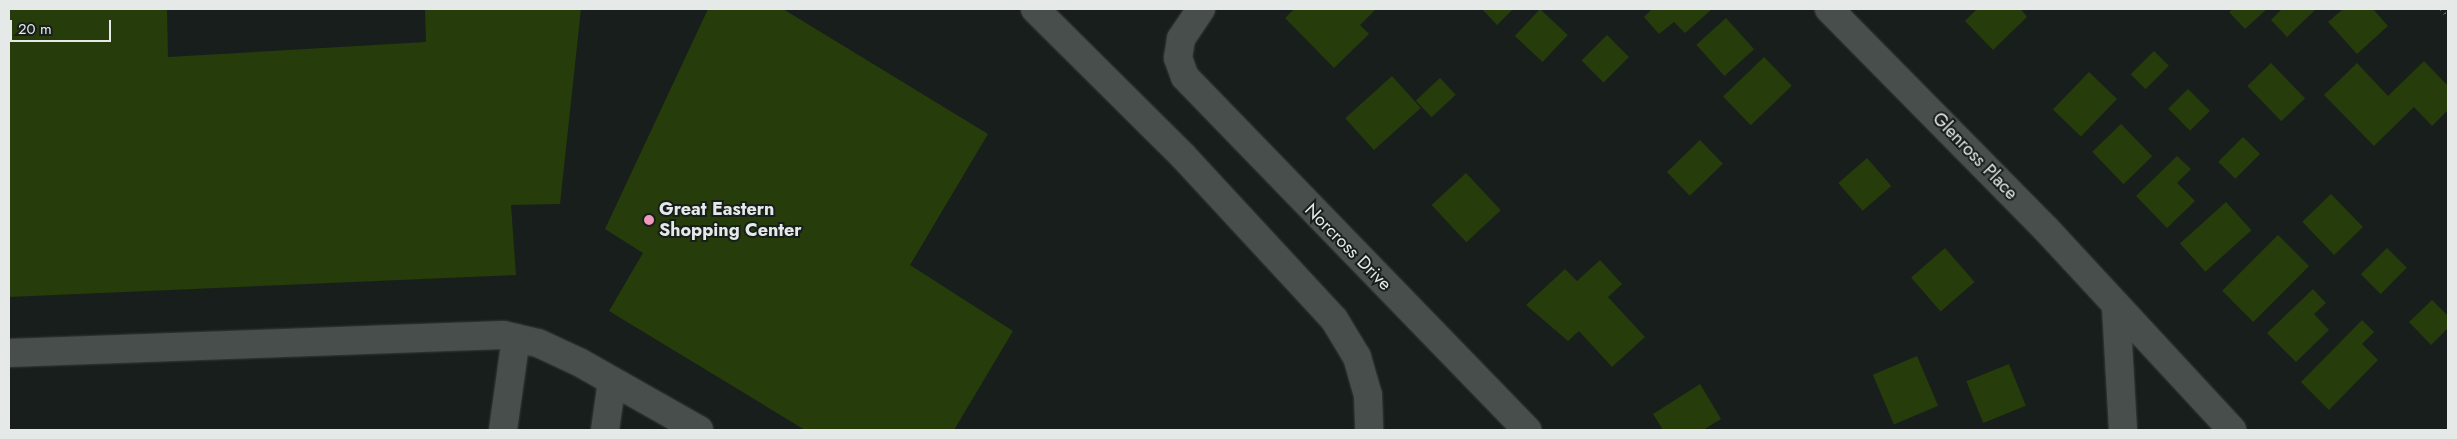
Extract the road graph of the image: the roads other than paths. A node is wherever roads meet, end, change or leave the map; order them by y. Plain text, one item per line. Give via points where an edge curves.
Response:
1 (1035, 9) edge
2 (1201, 9) edge
3 (1829, 9) edge
4 (2116, 308) junction
5 (516, 338) junction
6 (9, 353) edge
7 (612, 381) junction
8 (503, 430) edge
9 (605, 430) edge
10 (699, 430) edge
11 (1369, 430) edge
12 (1527, 430) edge
13 (2123, 430) edge
14 (2232, 430) edge

1 - 11 street via 1190,163 1334,320 1357,357 1368,395
2 - 12 street, Norcross Drive via 1181,39 1178,58 1185,77 1205,102
3 - 4 street, Glenross Place via 2046,229
4 - 13 street
4 - 14 street, Glenross Place
5 - 6 street via 460,333
5 - 7 street via 538,343
5 - 8 street
7 - 9 street
7 - 10 street

